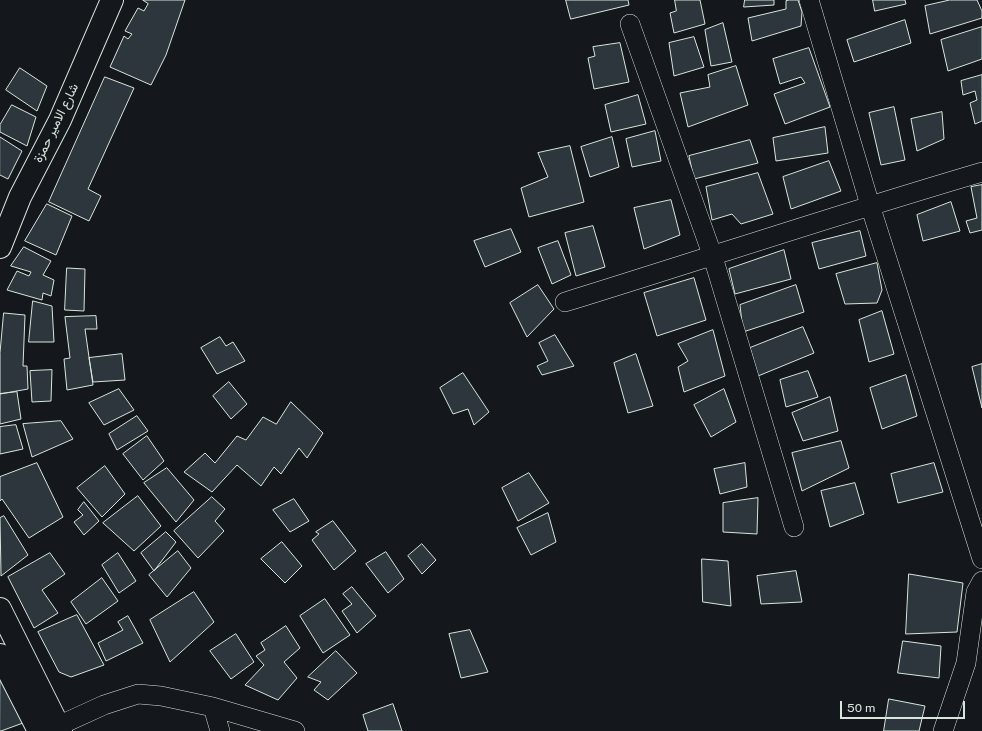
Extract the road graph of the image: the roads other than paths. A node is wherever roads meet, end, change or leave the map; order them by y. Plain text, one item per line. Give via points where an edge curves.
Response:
1 (112, 0) edge
2 (809, 0) edge
3 (630, 24) dead end
4 (982, 172) edge
5 (870, 205) junction
6 (0, 246) edge
7 (713, 257) junction
8 (564, 302) dead end
9 (794, 527) dead end
10 (982, 558) edge
11 (982, 581) edge
12 (0, 609) edge
13 (0, 655) edge
14 (213, 707) junction
15 (52, 729) edge
16 (220, 731) edge
17 (295, 731) edge
18 (943, 731) edge

1 - 6 main road, شارع الامير حمزة via 60,120 20,197
2 - 5 street
3 - 7 street
4 - 5 street
5 - 7 street
5 - 10 street
7 - 8 street
7 - 9 street
11 - 18 street via 976,592 966,663
12 - 15 main road
13 - 15 main road
14 - 15 street via 138,694 104,705
14 - 16 street
14 - 17 street

